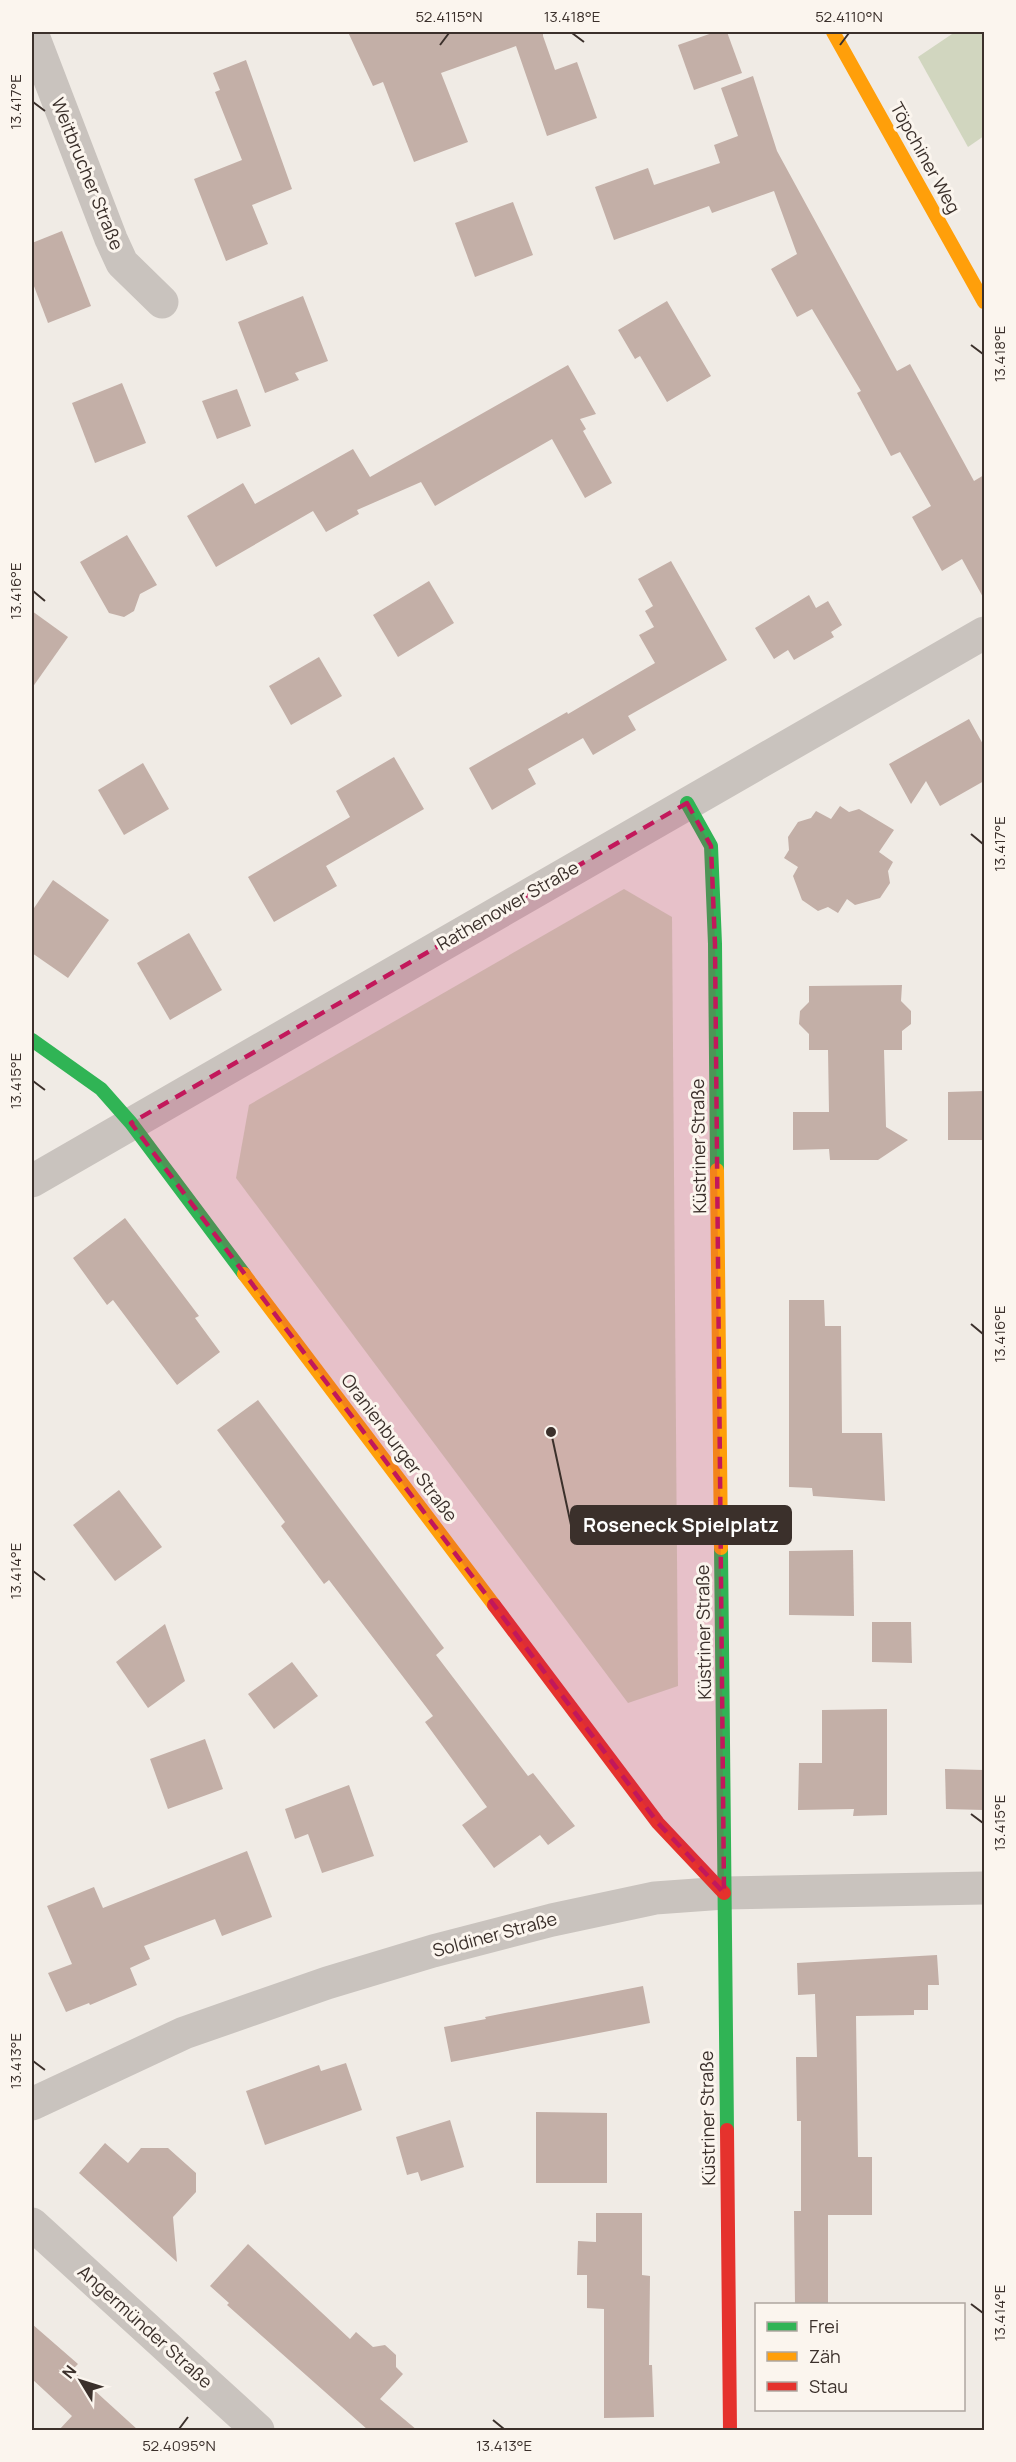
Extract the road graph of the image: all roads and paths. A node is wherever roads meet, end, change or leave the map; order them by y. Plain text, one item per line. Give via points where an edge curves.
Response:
1 (833, 32) edge
2 (32, 33) edge
3 (162, 302) dead end
4 (984, 302) edge
5 (984, 633) edge
6 (687, 803) junction
7 (32, 1040) edge
8 (131, 1123) junction
9 (32, 1180) edge
10 (984, 1888) edge
11 (724, 1893) junction
12 (32, 2104) edge
13 (32, 2224) edge
14 (258, 2430) edge
15 (730, 2430) edge

1 - 4 street, Töpchiner Weg
2 - 3 street, Weitbrucher Straße via 122,263
5 - 6 street, Rathenower Straße
6 - 8 street, Rathenower Straße
6 - 11 street, Küstriner Straße via 711,846 715,944
7 - 8 street, Oranienburger Straße via 101,1089
8 - 9 street, Rathenower Straße
8 - 11 street, Oranienburger Straße via 658,1823
10 - 11 street, Soldiner Straße
11 - 12 street, Soldiner Straße via 655,1898 552,1920 327,1983 184,2033
11 - 15 street, Küstriner Straße
13 - 14 street, Angermünder Straße

